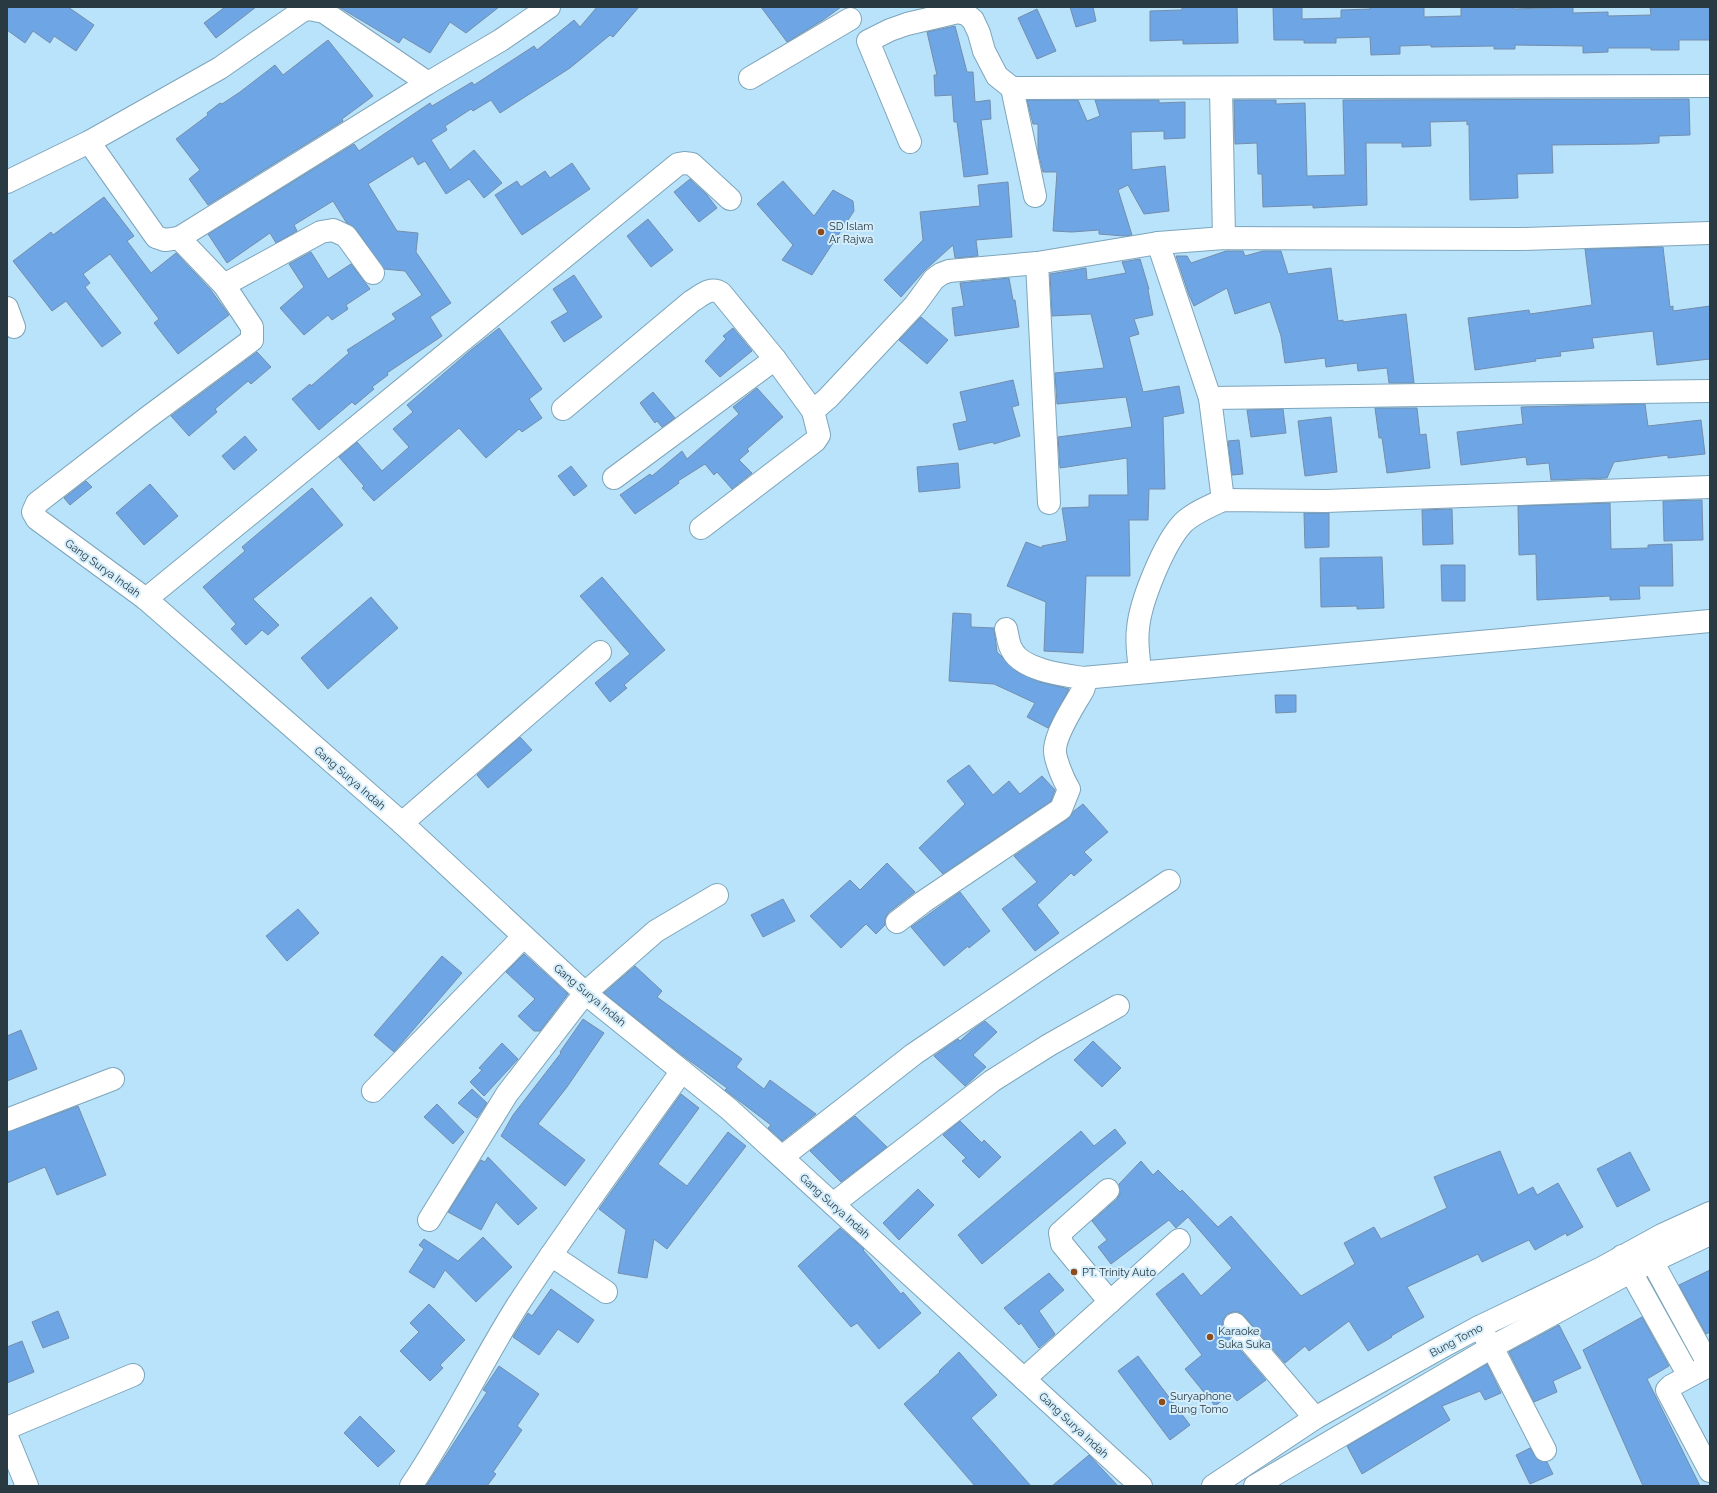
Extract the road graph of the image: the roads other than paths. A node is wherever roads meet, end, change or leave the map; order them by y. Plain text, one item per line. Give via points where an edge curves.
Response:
1 (539, 10) edge
2 (846, 13) edge
3 (868, 41) junction
4 (750, 78) dead end
5 (428, 83) junction
6 (1710, 86) edge
7 (1012, 88) junction
8 (1221, 89) junction
9 (89, 142) junction
10 (910, 142) dead end
11 (7, 182) edge
12 (1035, 196) dead end
13 (730, 199) dead end
14 (1710, 233) edge
15 (179, 238) junction
16 (1224, 238) junction
17 (1158, 243) junction
18 (1037, 263) junction
19 (373, 273) dead end
20 (224, 285) junction
21 (775, 359) junction
22 (1710, 391) edge
23 (1210, 398) junction
24 (563, 409) dead end
25 (813, 411) junction
26 (614, 478) dead end
27 (1710, 488) edge
28 (1223, 500) junction
29 (1049, 503) dead end
30 (701, 528) dead end
31 (146, 599) junction
32 (1710, 621) edge
33 (1006, 629) dead end
34 (600, 652) dead end
35 (1140, 672) junction
36 (1083, 678) junction
37 (402, 823) junction
38 (1169, 881) dead end
39 (717, 895) dead end
40 (897, 922) dead end
41 (523, 937) junction
42 (585, 993) junction
43 (1118, 1006) dead end
44 (682, 1070) junction
45 (113, 1079) dead end
46 (373, 1091) dead end
47 (7, 1120) edge
48 (782, 1157) junction
49 (1108, 1190) dead end
50 (833, 1204) junction
51 (1710, 1213) edge
52 (429, 1220) dead end
53 (1710, 1234) edge
54 (1179, 1240) dead end
55 (1666, 1243) junction
56 (551, 1255) junction
57 (1652, 1261) junction
58 (1627, 1264) junction
59 (606, 1292) dead end
60 (1110, 1302) junction
61 (1235, 1324) dead end
62 (1479, 1327) junction
63 (1492, 1347) junction
64 (1709, 1365) edge
65 (133, 1375) dead end
66 (1689, 1376) junction
67 (1024, 1379) junction
68 (1315, 1418) junction
69 (7, 1428) edge
70 (9, 1449) edge
71 (1546, 1450) dead end
72 (1710, 1470) edge
73 (27, 1486) edge
74 (411, 1486) edge
75 (1141, 1486) edge
76 (1213, 1486) edge
77 (1255, 1486) edge

1 - 5 street via 501,40
2 - 3 street
2 - 4 street
3 - 7 street via 907,24 958,12 966,14 973,20 984,51 997,76
3 - 10 street
5 - 9 street via 324,12 309,9 302,11 220,68
5 - 15 street
6 - 8 street
7 - 8 street
7 - 12 street
8 - 16 street
9 - 11 street
9 - 15 street via 156,237 165,240
13 - 31 street via 692,164 678,164
14 - 16 street via 1521,239
15 - 20 street
16 - 17 street
17 - 18 street
17 - 23 street
18 - 25 street via 941,274 833,393
18 - 29 street
19 - 20 street via 346,236 333,230 321,232
20 - 31 street, Gang Surya Indah via 252,327 252,340 37,503 33,512 37,519
21 - 24 street via 721,293 710,290 692,301
21 - 25 street
21 - 26 street
22 - 23 street
23 - 28 street
25 - 30 street via 819,435 815,441
27 - 28 street via 1326,501
28 - 35 street via 1183,523 1150,584 1138,629
31 - 37 street, Gang Surya Indah
32 - 35 street
33 - 36 street via 1011,650 1018,659 1039,669
34 - 37 street
35 - 36 street
36 - 40 street via 1083,690 1064,724 1054,749 1069,790 1061,809
37 - 41 street, Gang Surya Indah
38 - 48 street via 914,1054
39 - 42 street via 656,931
41 - 42 street, Gang Surya Indah
41 - 46 street
42 - 44 street, Gang Surya Indah
42 - 52 street via 507,1094
43 - 50 street via 1049,1044 992,1081
44 - 48 street, Gang Surya Indah
44 - 56 street
45 - 47 street
48 - 50 street, Gang Surya Indah
49 - 60 street via 1060,1233 1059,1238
50 - 67 street, Gang Surya Indah
51 - 55 street, Bung Tomo
53 - 55 street, Bung Tomo
54 - 60 street
55 - 57 street, Bung Tomo
55 - 58 street, Bung Tomo
56 - 59 street
56 - 74 street via 516,1308
57 - 58 street, Bung Tomo
57 - 64 street
58 - 62 street, Bung Tomo
58 - 63 street, Bung Tomo
58 - 66 street
60 - 67 street
61 - 68 street
62 - 63 street
62 - 68 street, Bung Tomo
63 - 71 street
63 - 77 street, Bung Tomo
64 - 66 street
65 - 69 street
66 - 72 street via 1667,1390
67 - 75 street, Gang Surya Indah
68 - 76 street, Bung Tomo
70 - 73 street

